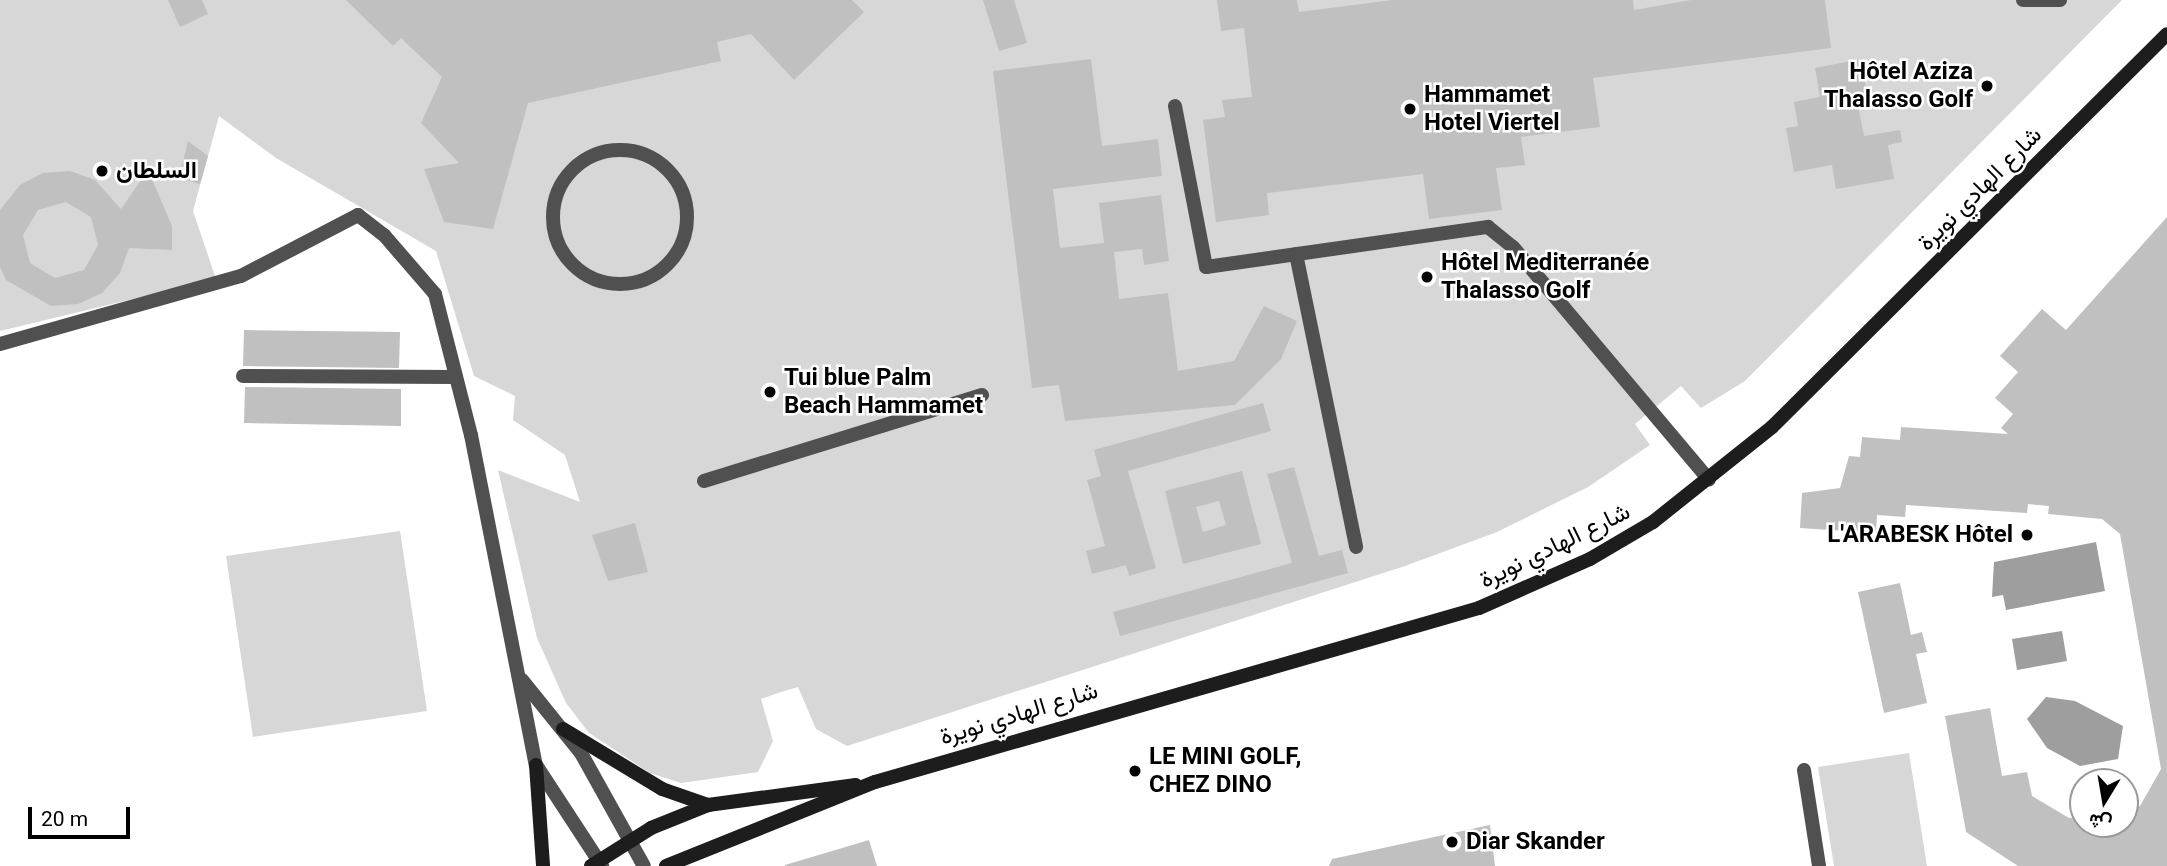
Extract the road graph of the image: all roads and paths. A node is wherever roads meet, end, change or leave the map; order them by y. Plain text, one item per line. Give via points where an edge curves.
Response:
1 (2023, 0) edge
2 (2060, 0) edge
3 (2167, 34) edge
4 (1175, 106) dead end
5 (551, 214) joint
6 (1296, 254) junction
7 (0, 344) edge
8 (243, 376) dead end
9 (456, 377) junction
10 (982, 395) dead end
11 (1709, 480) junction
12 (704, 481) dead end
13 (1356, 547) dead end
14 (522, 678) junction
15 (563, 729) junction
16 (536, 765) junction
17 (1804, 770) dead end
18 (875, 782) junction
19 (709, 806) junction
20 (632, 838) junction
21 (597, 864) edge
22 (543, 866) edge
23 (645, 866) edge
24 (666, 866) edge
25 (1819, 866) edge

1 - 2 street
3 - 11 street, شارع الهادي نويرة via 1772,427
4 - 6 street via 1206,267
5 - 5 street via 555,240 569,263 591,278 617,285 643,281 666,267 682,246 688,219 684,193 670,171 623,148 596,153 573,167 558,188
6 - 11 street via 1488,227 1513,247
6 - 13 street
7 - 9 street via 241,276 358,215 412,261 435,294
8 - 9 street
9 - 14 street
10 - 12 street
11 - 18 street, شارع الهادي نويرة via 1590,559 1479,608
14 - 15 street
14 - 16 street
15 - 19 street via 662,789
15 - 20 street
16 - 21 street
16 - 22 street
17 - 25 street
18 - 19 street, شارع الهادي نويرة
18 - 24 street, شارع الهادي نويرة
19 - 20 street, شارع الهادي نويرة
20 - 21 street, شارع الهادي نويرة
20 - 23 street

